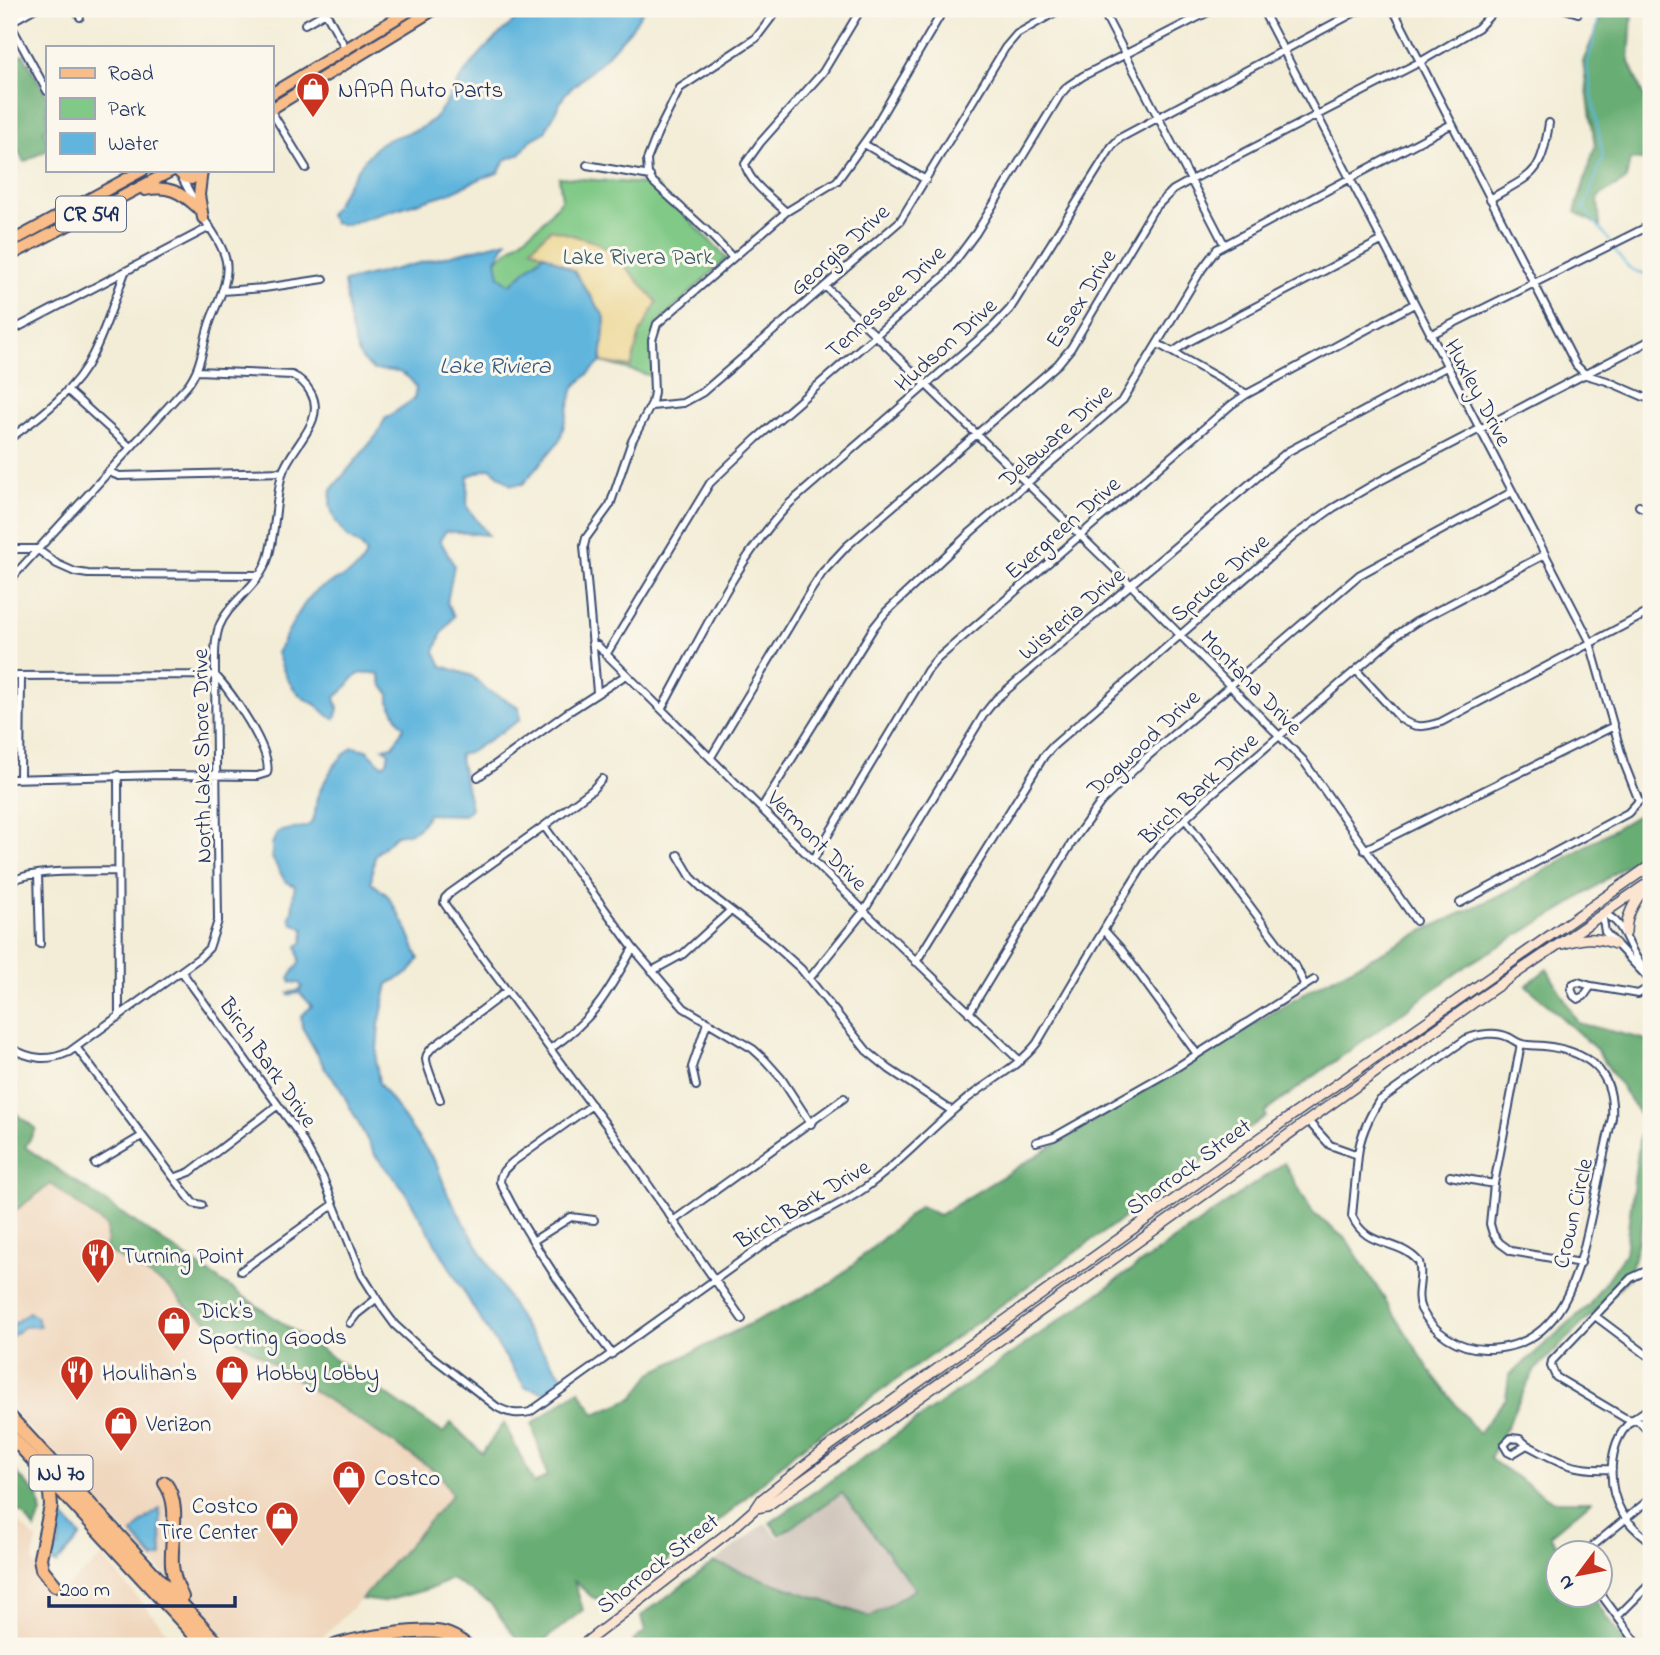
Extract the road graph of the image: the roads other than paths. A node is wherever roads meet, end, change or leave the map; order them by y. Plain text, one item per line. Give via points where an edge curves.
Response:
1 (34, 9) edge
2 (76, 9) edge
3 (412, 9) edge
4 (434, 9) edge
5 (778, 9) edge
6 (861, 9) edge
7 (944, 9) edge
8 (1061, 9) edge
9 (1102, 9) edge
10 (1214, 9) edge
11 (1262, 9) edge
12 (1361, 9) edge
13 (1393, 9) edge
14 (1496, 9) edge
15 (1565, 9) edge
16 (325, 10) edge
17 (1578, 13) dead end
18 (80, 17) dead end
19 (9, 22) edge
20 (305, 24) dead end
21 (346, 49) junction
22 (1284, 51) junction
23 (1126, 54) junction
24 (1420, 62) junction
25 (46, 89) edge
26 (273, 93) edge
27 (273, 109) edge
28 (273, 113) edge
29 (1317, 116) junction
30 (1159, 117) junction
31 (1452, 124) junction
32 (1549, 124) dead end
33 (864, 144) junction
34 (587, 165) dead end
35 (306, 168) dead end
36 (138, 172) edge
37 (175, 172) edge
38 (178, 172) edge
39 (179, 172) edge
40 (200, 172) edge
41 (201, 172) edge
42 (650, 176) junction
43 (1349, 178) junction
44 (926, 180) junction
45 (1191, 180) junction
46 (131, 193) junction
47 (1490, 198) junction
48 (786, 212) junction
49 (204, 218) junction
50 (1651, 225) edge
51 (194, 236) junction
52 (1381, 241) junction
53 (9, 243) edge
54 (1224, 244) junction
55 (9, 256) edge
56 (733, 258) junction
57 (125, 272) junction
58 (324, 279) dead end
59 (1533, 282) junction
60 (825, 286) junction
61 (222, 290) junction
62 (1414, 304) junction
63 (9, 332) edge
64 (1430, 335) junction
65 (875, 336) junction
66 (1651, 340) edge
67 (1158, 344) junction
68 (1173, 352) junction
69 (1447, 367) junction
70 (197, 371) junction
71 (1586, 375) junction
72 (926, 385) junction
73 (67, 390) junction
74 (1247, 394) junction
75 (1651, 400) edge
76 (651, 406) junction
77 (1480, 430) junction
78 (977, 434) junction
79 (9, 439) edge
80 (130, 447) junction
81 (108, 472) junction
82 (283, 472) junction
83 (1028, 484) junction
84 (1512, 492) junction
85 (1639, 506) dead end
86 (1651, 512) edge
87 (1080, 535) junction
88 (9, 549) edge
89 (37, 549) junction
90 (1544, 555) junction
91 (260, 576) junction
92 (9, 580) edge
93 (1132, 585) junction
94 (1651, 611) edge
95 (1180, 634) junction
96 (592, 643) junction
97 (1591, 643) junction
98 (607, 655) junction
99 (1356, 670) junction
100 (626, 674) junction
101 (215, 675) junction
102 (9, 676) edge
103 (21, 676) junction
104 (1231, 686) junction
105 (597, 692) junction
106 (662, 708) junction
107 (1614, 726) junction
108 (1279, 736) junction
109 (711, 757) junction
110 (118, 775) junction
111 (217, 775) junction
112 (478, 777) dead end
113 (20, 778) junction
114 (9, 779) edge
115 (602, 779) dead end
116 (762, 807) junction
117 (1185, 819) junction
118 (544, 826) junction
119 (1364, 850) junction
120 (678, 855) dead end
121 (813, 860) junction
122 (1648, 867) edge
123 (117, 871) junction
124 (38, 874) junction
125 (1650, 882) edge
126 (9, 883) edge
127 (1460, 903) dead end
128 (730, 911) junction
129 (864, 911) junction
130 (1602, 913) junction
131 (1416, 921) dead end
132 (1104, 929) junction
133 (1626, 933) junction
134 (40, 944) dead end
135 (1537, 944) junction
136 (1615, 944) junction
137 (1554, 947) junction
138 (633, 948) junction
139 (916, 962) junction
140 (652, 971) junction
141 (182, 972) junction
142 (809, 979) junction
143 (1314, 980) dead end
144 (1650, 982) edge
145 (1304, 986) junction
146 (1591, 986) dead end
147 (507, 991) junction
148 (969, 1013) junction
149 (119, 1017) junction
150 (706, 1023) junction
151 (1521, 1044) junction
152 (9, 1047) edge
153 (76, 1047) junction
154 (550, 1049) junction
155 (1197, 1054) junction
156 (1020, 1062) junction
157 (1364, 1065) junction
158 (695, 1086) dead end
159 (844, 1098) dead end
160 (440, 1100) dead end
161 (278, 1105) junction
162 (592, 1105) junction
163 (952, 1111) junction
164 (1308, 1121) junction
165 (811, 1124) junction
166 (142, 1136) junction
167 (1036, 1142) dead end
168 (1238, 1154) junction
169 (1358, 1155) junction
170 (95, 1164) dead end
171 (1450, 1176) dead end
172 (174, 1178) junction
173 (1494, 1184) junction
174 (1651, 1198) edge
175 (333, 1205) junction
176 (202, 1206) dead end
177 (1651, 1210) edge
178 (594, 1220) dead end
179 (673, 1222) junction
180 (533, 1241) junction
181 (1581, 1263) junction
182 (241, 1271) dead end
183 (1651, 1277) edge
184 (714, 1280) junction
185 (376, 1299) junction
186 (1595, 1316) junction
187 (742, 1319) dead end
188 (351, 1323) dead end
189 (612, 1354) junction
190 (1651, 1359) edge
191 (1651, 1407) edge
192 (9, 1416) edge
193 (1633, 1420) junction
194 (9, 1434) edge
195 (1651, 1434) edge
196 (1527, 1445) dead end
197 (36, 1464) junction
198 (1612, 1469) junction
199 (165, 1483) dead end
200 (1651, 1498) edge
201 (756, 1508) junction
202 (1625, 1518) junction
203 (1599, 1540) edge
204 (1651, 1542) edge
205 (1651, 1583) edge
206 (55, 1585) dead end
207 (188, 1610) junction
208 (1614, 1610) edge
209 (1618, 1616) junction
210 (205, 1646) edge
211 (220, 1646) edge
212 (335, 1646) edge
213 (467, 1646) edge
214 (581, 1646) edge
215 (1639, 1646) edge

1 - 19 street
2 - 18 street
3 - 21 main road
4 - 27 main road
5 - 42 street via 756,38 680,88 647,160
6 - 48 street via 823,72 746,164 752,179
7 - 33 street
8 - 44 street, Georgia Drive via 1017,34 1004,48
9 - 23 street
10 - 23 street, Tennessee Drive
11 - 22 street, Huxley Drive
12 - 22 street, Hudson Drive
13 - 24 street
14 - 24 street, Essex Drive via 1478,28
15 - 17 street
16 - 20 street
16 - 21 street
19 - 25 street
21 - 26 main road
22 - 29 street, Huxley Drive
22 - 30 street, Hudson Drive
23 - 30 street
23 - 65 street, Tennessee Drive via 1068,86 958,260
24 - 29 street, Essex Drive
24 - 31 street
28 - 35 street
29 - 43 street, Huxley Drive
29 - 45 street, Essex Drive
30 - 45 street
30 - 72 street, Hudson Drive via 1112,146 1010,309
31 - 43 street, Delaware Drive
31 - 47 street
32 - 47 street via 1540,164
33 - 44 street
33 - 48 street via 837,181
34 - 42 street
36 - 53 main road, CR 549
37 - 46 main road, CR 549
38 - 49 street
39 - 40 main road via 191,179
41 - 49 main road
42 - 56 street
43 - 52 street, Huxley Drive
43 - 54 street, Delaware Drive
44 - 60 street, Georgia Drive via 900,221
45 - 54 street
45 - 78 street, Essex Drive via 1153,210 1058,364
46 - 49 main road via 169,189 185,197
46 - 55 main road, CR 549
47 - 59 street
48 - 56 street
49 - 51 street
49 - 51 street
49 - 61 street via 227,264
50 - 59 street
51 - 57 street
52 - 62 street, Huxley Drive
52 - 68 street
54 - 67 street, Delaware Drive via 1207,262
56 - 76 street via 657,324 652,340
57 - 63 street
57 - 73 street via 93,356
58 - 61 street
59 - 64 street
59 - 71 street via 1576,365
60 - 65 street, Montana Drive
60 - 76 street, Georgia Drive via 702,392 683,403
61 - 70 street
62 - 64 street, Huxley Drive
62 - 74 street, Evergreen Drive
64 - 69 street, Huxley Drive
65 - 72 street, Montana Drive
65 - 98 street, Tennessee Drive via 716,477
66 - 71 street, Spruce Drive
67 - 68 street
67 - 83 street, Delaware Drive via 1123,400
68 - 74 street
69 - 77 street, Huxley Drive
69 - 93 street, Wisteria Drive via 1287,452
70 - 80 street
70 - 82 street, North Lake Shore Drive via 279,373 305,383 315,404 314,414
71 - 75 street
71 - 77 street, Spruce Drive
72 - 78 street, Montana Drive
72 - 106 street, Hudson Drive via 767,527
73 - 79 street
73 - 80 street
74 - 87 street, Evergreen Drive
76 - 96 street via 632,441 610,505 584,546
77 - 84 street, Huxley Drive
77 - 95 street, Spruce Drive via 1317,519
78 - 83 street, Montana Drive
78 - 109 street, Essex Drive via 822,573
80 - 81 street
81 - 82 street via 118,476
81 - 89 street
82 - 91 street, North Lake Shore Drive via 268,558
83 - 87 street, Montana Drive
83 - 116 street, Delaware Drive via 880,619
84 - 90 street, Huxley Drive
84 - 104 street, Dogwood Drive via 1359,575
85 - 86 street
87 - 93 street, Montana Drive
87 - 121 street, Evergreen Drive via 932,666
88 - 89 street
89 - 91 street via 57,564 88,575
89 - 92 street
90 - 97 street, Huxley Drive
90 - 99 street, Birch Bark Drive via 1416,622
91 - 101 street, North Lake Shore Drive via 220,625
93 - 95 street, Montana Drive
93 - 129 street, Wisteria Drive via 990,706
94 - 97 street
95 - 104 street, Montana Drive
95 - 139 street, Spruce Drive via 1044,756
96 - 98 street, Vermont Drive
96 - 105 street
97 - 99 street via 1427,726 1401,719
97 - 107 street, Huxley Drive
98 - 100 street, Vermont Drive
99 - 108 street, Birch Bark Drive
100 - 105 street
100 - 106 street, Vermont Drive
101 - 103 street
101 - 111 street, North Lake Shore Drive
101 - 111 street via 240,708 268,764 264,775
102 - 103 street
103 - 113 street
104 - 108 street, Montana Drive
104 - 148 street, Dogwood Drive via 1101,802
105 - 112 street
106 - 109 street, Vermont Drive
107 - 119 street
107 - 127 street, Huxley Drive via 1639,801 1628,813
108 - 117 street, Birch Bark Drive
108 - 119 street, Montana Drive via 1303,760
109 - 116 street, Vermont Drive
110 - 111 street
110 - 113 street
110 - 123 street
111 - 141 street, North Lake Shore Drive via 218,921 209,948
113 - 114 street
115 - 118 street
116 - 121 street, Vermont Drive
117 - 132 street, Birch Bark Drive via 1148,858
117 - 145 street via 1297,970
118 - 138 street
118 - 147 street via 445,898 444,903
119 - 131 street, Montana Drive
120 - 128 street via 691,877
121 - 129 street, Vermont Drive
122 - 130 main road
122 - 135 main road, Shorrock Street
123 - 124 street
123 - 149 street
124 - 126 street
124 - 134 street
125 - 130 main road, Shorrock Street
125 - 133 main road via 1630,909
128 - 140 street via 683,954
128 - 142 street via 788,956
129 - 139 street, Vermont Drive
129 - 142 street, Wisteria Drive
130 - 133 street
130 - 135 main road
130 - 136 street via 1605,932
130 - 137 main road, Shorrock Street
132 - 155 street
132 - 156 street, Birch Bark Drive via 1037,1043
133 - 144 street
135 - 157 main road, Shorrock Street
136 - 137 main road via 1596,938
136 - 144 street
137 - 164 main road, Shorrock Street
138 - 140 street
138 - 154 street via 607,995 584,1023
139 - 148 street, Vermont Drive
140 - 150 street via 684,1008
141 - 149 street, North Lake Shore Drive
141 - 161 street, Birch Bark Drive
142 - 163 street via 867,1051
143 - 145 street
144 - 146 street via 1638,993
145 - 155 street
147 - 154 street
147 - 160 street via 428,1053
148 - 156 street, Vermont Drive
149 - 153 street, North Lake Shore Drive
150 - 158 street via 691,1067
150 - 165 street via 765,1060
151 - 169 street, Crown Circle via 1498,1034 1466,1039 1379,1101
151 - 173 street
151 - 181 street, Crown Circle via 1578,1053 1595,1065 1612,1095 1612,1118
152 - 153 street, North Lake Shore Drive via 40,1059
153 - 166 street
154 - 162 street
155 - 167 street via 1054,1138
156 - 163 street, Birch Bark Drive
157 - 164 main road via 1311,1112
157 - 168 main road, Shorrock Street
159 - 165 street
161 - 172 street via 190,1172
161 - 175 street, Birch Bark Drive via 314,1159
162 - 179 street
162 - 180 street via 503,1170 500,1182
163 - 184 street, Birch Bark Drive via 862,1190 785,1230
164 - 168 main road via 1292,1123
164 - 169 street via 1330,1145
164 - 201 main road, Shorrock Street via 766,1506
165 - 179 street
166 - 170 street
166 - 172 street
168 - 201 main road, Shorrock Street via 832,1444
169 - 181 street, Crown Circle via 1352,1216 1356,1225 1371,1240 1397,1246 1419,1262 1420,1307 1446,1338 1480,1349 1522,1343 1562,1306
171 - 173 street
172 - 176 street via 193,1203
173 - 181 street via 1490,1224 1500,1243 1511,1251
174 - 177 street
175 - 182 street
175 - 185 street, Birch Bark Drive
178 - 180 street via 570,1217
179 - 184 street
180 - 189 street
183 - 186 street via 1644,1272 1631,1278
184 - 187 street
184 - 189 street, Birch Bark Drive
185 - 188 street
185 - 189 street, Birch Bark Drive via 418,1346 506,1412 520,1414 540,1406
186 - 190 street
186 - 193 street via 1552,1361 1553,1373
191 - 193 street
192 - 207 highway, NJ 70
193 - 195 street
193 - 198 street via 1617,1442
194 - 197 highway, NJ 70
196 - 198 street via 1566,1465
197 - 206 highway via 51,1506 40,1558 42,1569
197 - 210 highway, NJ 70
198 - 202 street via 1616,1502
199 - 207 highway via 173,1494 172,1565
200 - 202 street
201 - 214 main road, Shorrock Street
202 - 203 street
202 - 204 street
205 - 209 street
207 - 211 highway, NJ 70
208 - 209 street
209 - 215 street
212 - 213 highway via 432,1631 449,1634

